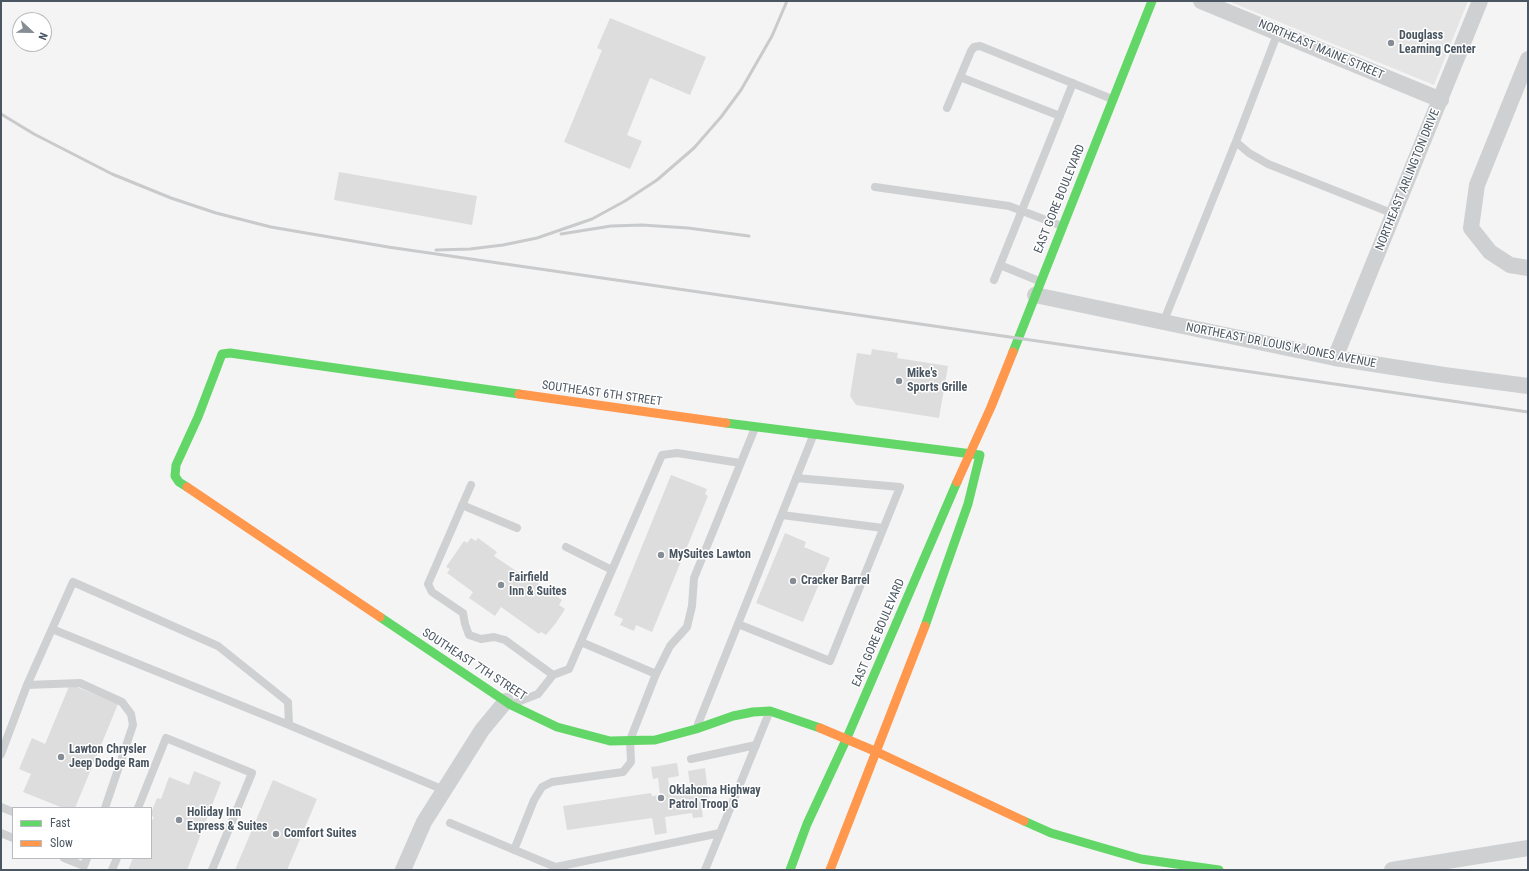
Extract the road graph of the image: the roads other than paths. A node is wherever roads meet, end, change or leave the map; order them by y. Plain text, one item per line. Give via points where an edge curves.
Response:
1 (1152, 1) edge
2 (1201, 1) edge
3 (1480, 1) edge
4 (1278, 32) junction
5 (1528, 59) edge
6 (960, 77) junction
7 (1073, 83) junction
8 (1113, 99) junction
9 (1441, 100) junction
10 (947, 108) dead end
11 (1060, 116) junction
12 (1236, 142) junction
13 (876, 186) dead end
14 (1022, 210) junction
15 (1394, 214) junction
16 (1062, 227) junction
17 (1000, 265) junction
18 (1528, 268) edge
19 (994, 280) dead end
20 (1038, 288) junction
21 (1163, 323) junction
22 (1335, 358) junction
23 (1528, 386) edge
24 (991, 407) junction
25 (755, 428) junction
26 (814, 435) junction
27 (969, 454) junction
28 (980, 455) junction
29 (740, 463) junction
30 (176, 465) joint
31 (796, 478) junction
32 (471, 485) dead end
33 (462, 505) junction
34 (782, 515) junction
35 (517, 528) dead end
36 (883, 528) junction
37 (566, 547) dead end
38 (612, 570) junction
39 (738, 624) junction
40 (52, 629) junction
41 (581, 642) junction
42 (553, 674) junction
43 (656, 674) junction
44 (27, 685) junction
45 (508, 703) junction
46 (770, 711) junction
47 (289, 725) junction
48 (696, 729) junction
49 (630, 740) junction
50 (846, 740) junction
51 (756, 745) junction
52 (877, 752) junction
53 (1, 754) edge
54 (691, 759) dead end
55 (444, 790) junction
56 (1, 807) edge
57 (105, 807) edge
58 (138, 807) edge
59 (12, 812) edge
60 (450, 823) dead end
61 (1, 833) edge
62 (720, 833) junction
63 (12, 838) edge
64 (1528, 848) edge
65 (514, 850) junction
66 (66, 859) edge
67 (87, 859) edge
68 (117, 859) edge
69 (556, 867) junction
70 (112, 870) edge
71 (212, 870) edge
72 (403, 870) edge
73 (564, 870) edge
74 (705, 870) edge
75 (790, 870) edge
76 (830, 870) edge
77 (1219, 870) edge
78 (1392, 870) edge

1 - 8 street, EAST GORE BOULEVARD
2 - 4 street, NORTHEAST MAINE STREET
3 - 9 street, NORTHEAST ARLINGTON DRIVE
4 - 9 street, NORTHEAST MAINE STREET
4 - 12 lane
5 - 18 street via 1477,185 1471,228 1490,252 1510,266
6 - 7 lane via 970,51 980,46
6 - 10 lane
6 - 11 lane
7 - 8 lane
7 - 11 lane
8 - 16 street, EAST GORE BOULEVARD
9 - 15 street, NORTHEAST ARLINGTON DRIVE
11 - 14 lane
12 - 15 lane via 1268,164
12 - 21 lane
13 - 14 lane
14 - 16 lane
14 - 17 lane
15 - 22 street, NORTHEAST ARLINGTON DRIVE
16 - 20 street, EAST GORE BOULEVARD
17 - 19 lane
17 - 20 lane
20 - 21 street, NORTHEAST DR LOUIS K JONES AVENUE
20 - 24 street, EAST GORE BOULEVARD
21 - 22 street, NORTHEAST DR LOUIS K JONES AVENUE
22 - 23 street, NORTHEAST DR LOUIS K JONES AVENUE
24 - 27 street, EAST GORE BOULEVARD
24 - 28 street, EAST GORE BOULEVARD
25 - 26 street, SOUTHEAST 6TH STREET
25 - 29 lane
25 - 30 street, SOUTHEAST 6TH STREET via 230,353 222,354
26 - 27 street, SOUTHEAST 6TH STREET
26 - 31 lane
27 - 28 street, SOUTHEAST 6TH STREET
27 - 50 street, EAST GORE BOULEVARD
28 - 52 street, EAST GORE BOULEVARD via 968,504
29 - 38 lane via 677,453 662,455
29 - 43 lane via 694,578 692,606 686,627 670,646
30 - 45 street, SOUTHEAST 7TH STREET via 175,476 179,482
31 - 34 lane
31 - 36 lane via 900,487
32 - 33 lane
33 - 35 lane
33 - 42 lane via 428,584 432,592 463,613 469,635 481,639 494,636 505,640
34 - 36 lane
34 - 39 lane
36 - 39 lane via 830,661
37 - 38 lane
38 - 41 lane
39 - 48 lane
40 - 44 lane
40 - 47 lane
40 - 47 lane via 73,582 218,646 288,702
41 - 42 lane via 569,669
41 - 43 lane
42 - 45 lane via 538,694
43 - 49 lane
44 - 53 lane
44 - 57 lane via 80,683 122,702 131,714 133,725
45 - 49 street, SOUTHEAST 7TH STREET via 557,727 610,741
45 - 55 street via 482,730
46 - 48 street, SOUTHEAST 7TH STREET via 733,716
46 - 50 street, SOUTHEAST 7TH STREET via 798,719
46 - 51 lane
47 - 55 lane
48 - 49 street, SOUTHEAST 7TH STREET via 655,740
49 - 65 lane via 631,762 622,772 552,782 542,788 534,800
50 - 52 street, SOUTHEAST 7TH STREET
50 - 75 street, EAST GORE BOULEVARD via 807,824
51 - 54 lane
51 - 62 lane
52 - 76 street, EAST GORE BOULEVARD
52 - 77 street, SOUTHEAST 7TH STREET via 1051,833 1141,859
55 - 72 street via 424,822
56 - 59 lane
58 - 71 lane via 166,738 252,773
60 - 65 lane
61 - 63 lane
62 - 69 lane
62 - 74 lane
64 - 78 street
65 - 69 lane
66 - 67 lane via 84,866
68 - 70 lane
69 - 73 lane

